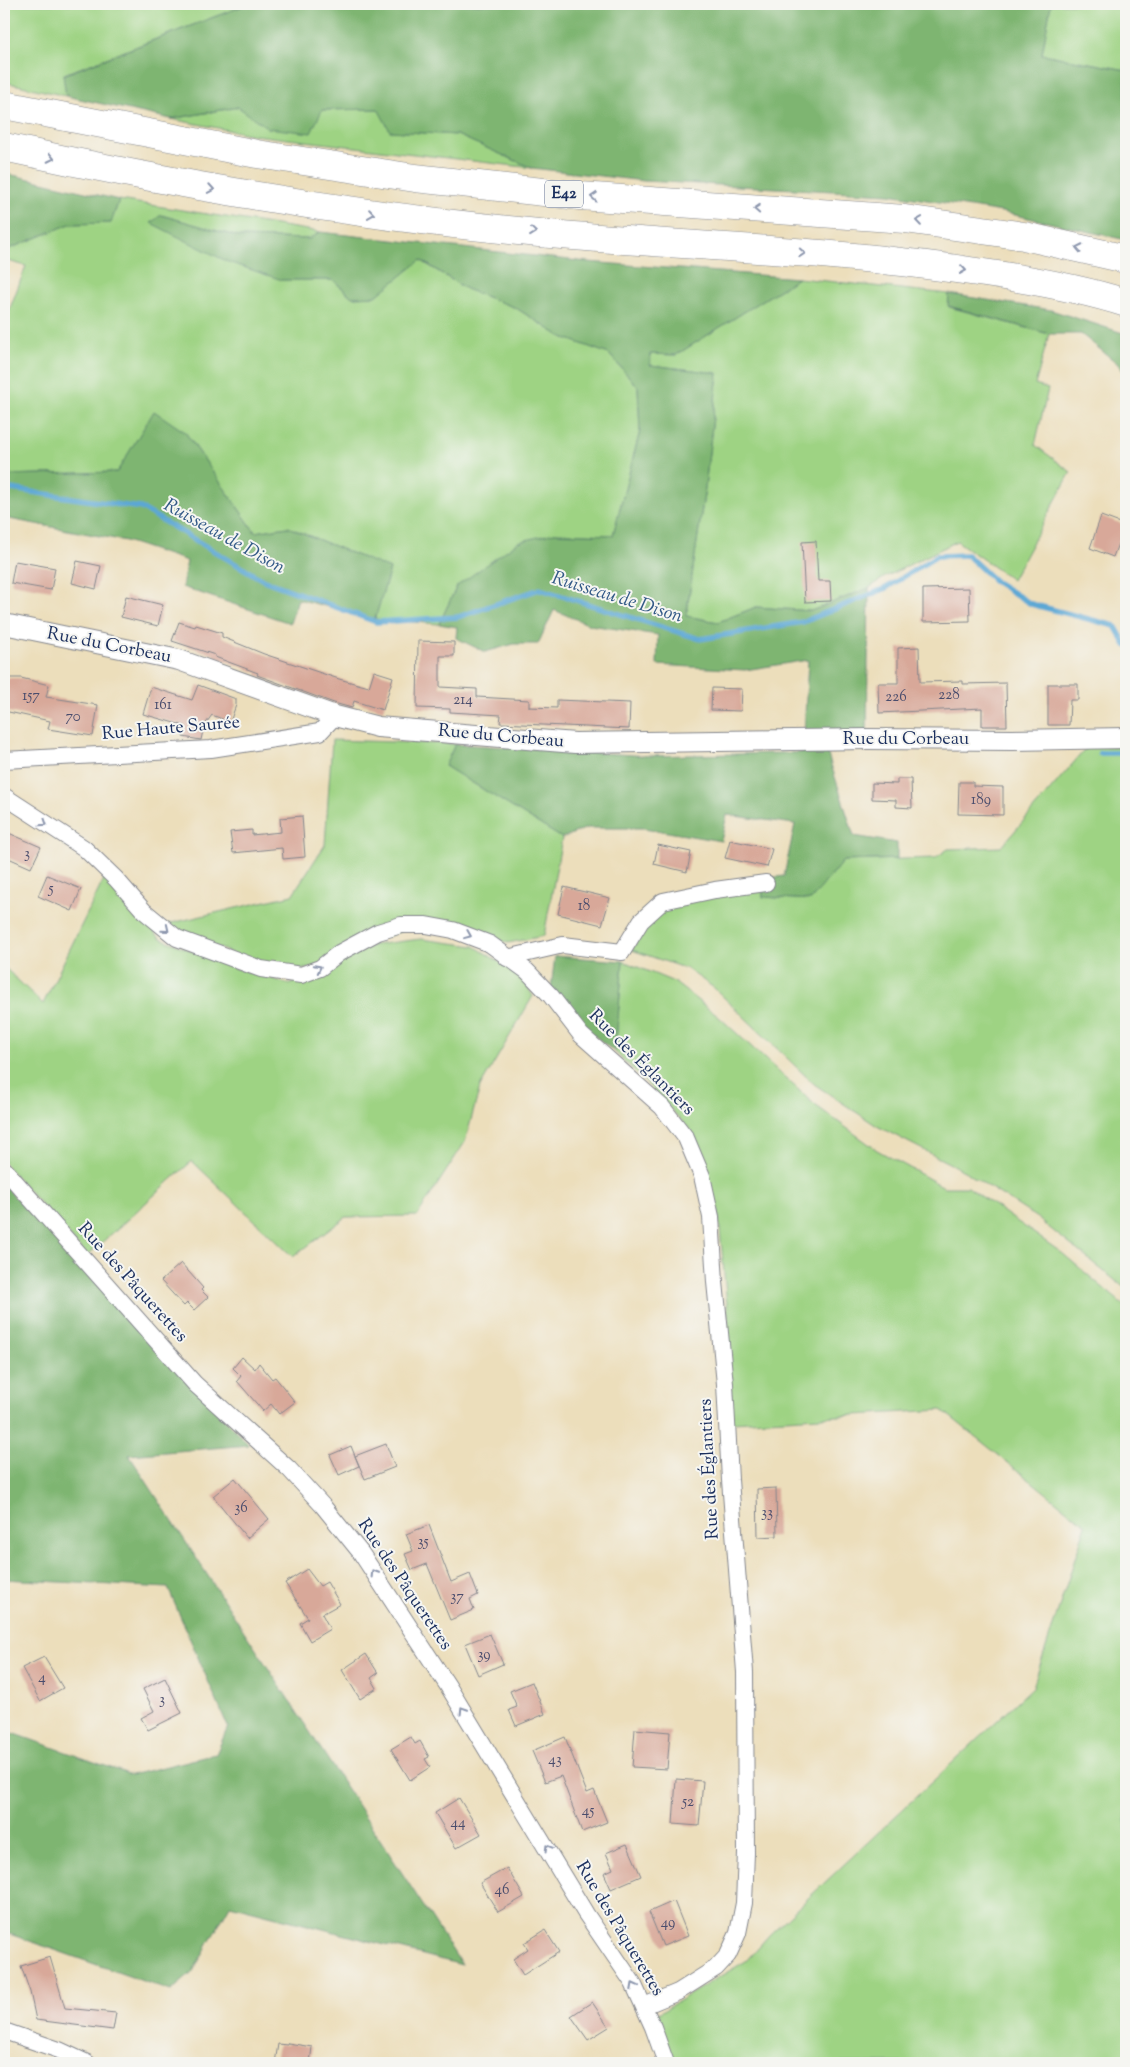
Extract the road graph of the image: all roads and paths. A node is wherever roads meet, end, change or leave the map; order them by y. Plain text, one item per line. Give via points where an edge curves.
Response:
1 (4, 105) edge
2 (4, 147) edge
3 (1126, 259) edge
4 (1126, 303) edge
5 (4, 624) edge
6 (335, 716) junction
7 (1126, 738) edge
8 (4, 760) edge
9 (4, 796) edge
10 (766, 883) dead end
11 (507, 958) junction
12 (4, 1169) edge
13 (644, 2006) junction
14 (4, 2031) edge
15 (87, 2063) edge
16 (666, 2063) edge

3 -> 1 highway, E42 via 1024,236 904,219 580,196 414,178 257,154
2 -> 4 highway, E42 via 101,169 406,219 572,236 901,260 1012,277
5 - 6 street, Rue du Corbeau via 179,660
6 - 7 street, Rue du Corbeau via 378,727 575,743
6 - 8 street, Rue Haute Saurée via 320,732 211,750
9 -> 11 street, Rue des Églantiers via 84,848 144,911 177,938 261,970 301,974 320,968 339,953 378,932 401,925 454,930 490,944
10 - 11 street via 663,901 641,921 622,952 563,945
11 - 13 street, Rue des Églantiers via 527,971 581,1034 662,1107 686,1138 702,1176 711,1217 744,1672 744,1903 738,1932 728,1955 716,1968 678,1992
13 -> 12 street, Rue des Pâquerettes via 633,1983 586,1914 448,1686 361,1553 289,1469 195,1384
13 - 16 street, Rue des Pâquerettes
14 - 15 street

